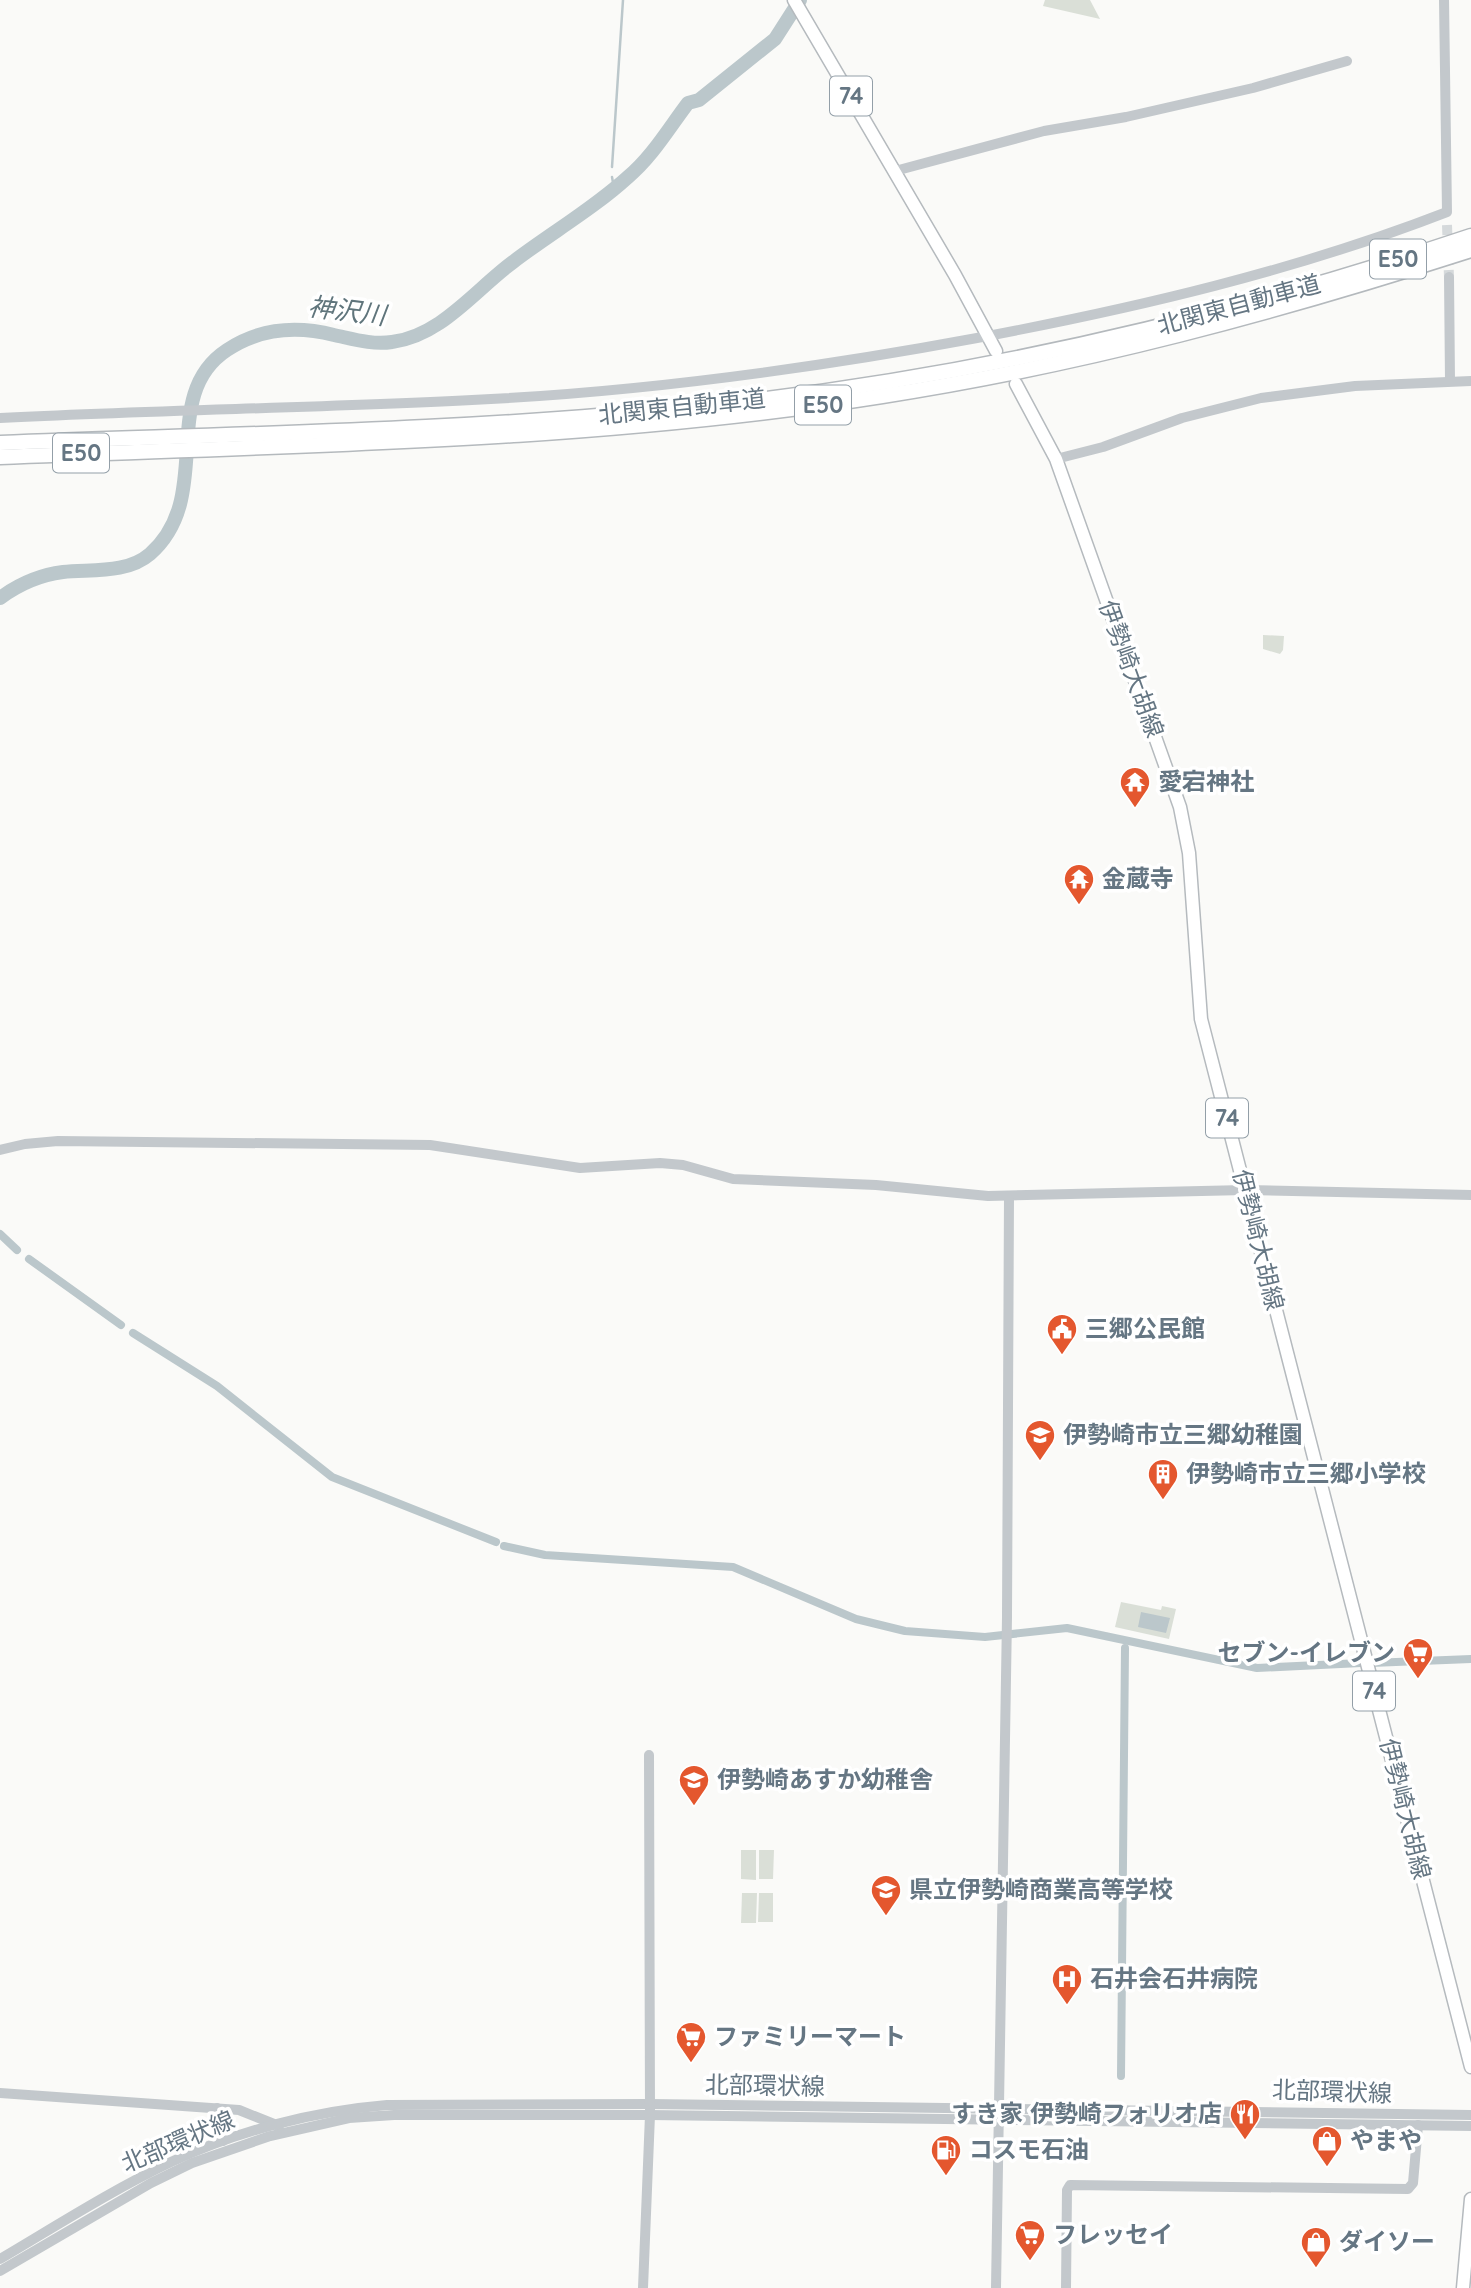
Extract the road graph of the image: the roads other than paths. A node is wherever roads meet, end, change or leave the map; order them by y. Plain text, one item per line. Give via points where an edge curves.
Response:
1 (794, 0) edge
2 (1444, 0) edge
3 (1347, 61) dead end
4 (895, 171) junction
5 (1447, 212) junction
6 (1447, 225) tunnel mouth
7 (1471, 226) edge
8 (1471, 236) edge
9 (1471, 250) edge
10 (1471, 256) edge
11 (1410, 270) junction
12 (1449, 277) tunnel mouth
13 (1324, 282) junction
14 (988, 335) junction
15 (996, 351) dead end
16 (1450, 381) junction
17 (1471, 381) edge
18 (1016, 384) dead end
19 (0, 418) edge
20 (221, 441) junction
21 (0, 443) edge
22 (161, 443) junction
23 (0, 457) edge
24 (1056, 459) junction
25 (0, 1150) edge
26 (1245, 1190) junction
27 (1471, 1195) edge
28 (1009, 1196) junction
29 (649, 1755) dead end
30 (1471, 2067) edge
31 (0, 2093) edge
32 (217, 2108) junction
33 (650, 2110) junction
34 (998, 2110) junction
35 (1471, 2115) edge
36 (998, 2122) junction
37 (1418, 2125) junction
38 (278, 2126) junction
39 (1471, 2126) edge
40 (291, 2131) junction
41 (223, 2141) junction
42 (1471, 2199) edge
43 (83, 2216) junction
44 (1470, 2241) edge
45 (0, 2259) edge
46 (0, 2271) edge
47 (643, 2288) edge
48 (996, 2288) edge
49 (1066, 2288) edge
50 (1463, 2288) edge

1 - 4 main road, 74
2 - 5 street
3 - 4 street via 1253,88 1044,131
4 - 14 main road, 74
5 - 6 street
5 - 14 street via 1226,283 1099,315
7 - 13 highway
8 - 13 highway, 北関東自動車道 / E50
9 - 11 highway, 北関東自動車道 / E50
10 - 11 highway
11 - 20 highway, 北関東自動車道 / E50 via 1170,338 870,398 597,429
12 - 16 street
13 - 20 highway, 北関東自動車道 / E50 via 1076,346 827,391 572,418
14 - 15 main road, 74
14 - 19 street via 845,362 685,383 473,400
16 - 17 street
16 - 24 street via 1355,386 1261,398
18 - 24 main road, 伊勢崎大胡線 / 74
20 - 22 highway, 北関東自動車道 / E50
21 - 22 highway, 北関東自動車道 / E50
22 - 23 highway, 北関東自動車道 / E50
24 - 26 main road, 伊勢崎大胡線 / 74 via 1180,807 1189,853 1201,1018
25 - 28 street via 58,1141 430,1145 580,1168 660,1163 733,1179
26 - 27 street
26 - 28 street
26 - 30 main road, 伊勢崎大胡線 / 74
28 - 34 street
29 - 33 street
31 - 32 street
32 - 38 street via 239,2110
32 - 41 street via 226,2127
33 - 34 street, 北部環状線
33 - 36 street, 北部環状線
33 - 38 street, 北部環状線 via 387,2105 351,2108
33 - 40 street, 北部環状線 via 394,2115 349,2118
33 - 47 street
34 - 35 street, 北部環状線
34 - 36 street
36 - 37 street, 北部環状線
36 - 48 street
37 - 39 street, 北部環状線
37 - 49 street via 1413,2183 1408,2189 1070,2185
38 - 40 street
38 - 41 street, 北部環状線
40 - 43 street, 北部環状線 via 192,2163
41 - 43 street, 北部環状線 via 171,2162
42 - 44 main road
43 - 45 street
43 - 46 street
44 - 50 main road

